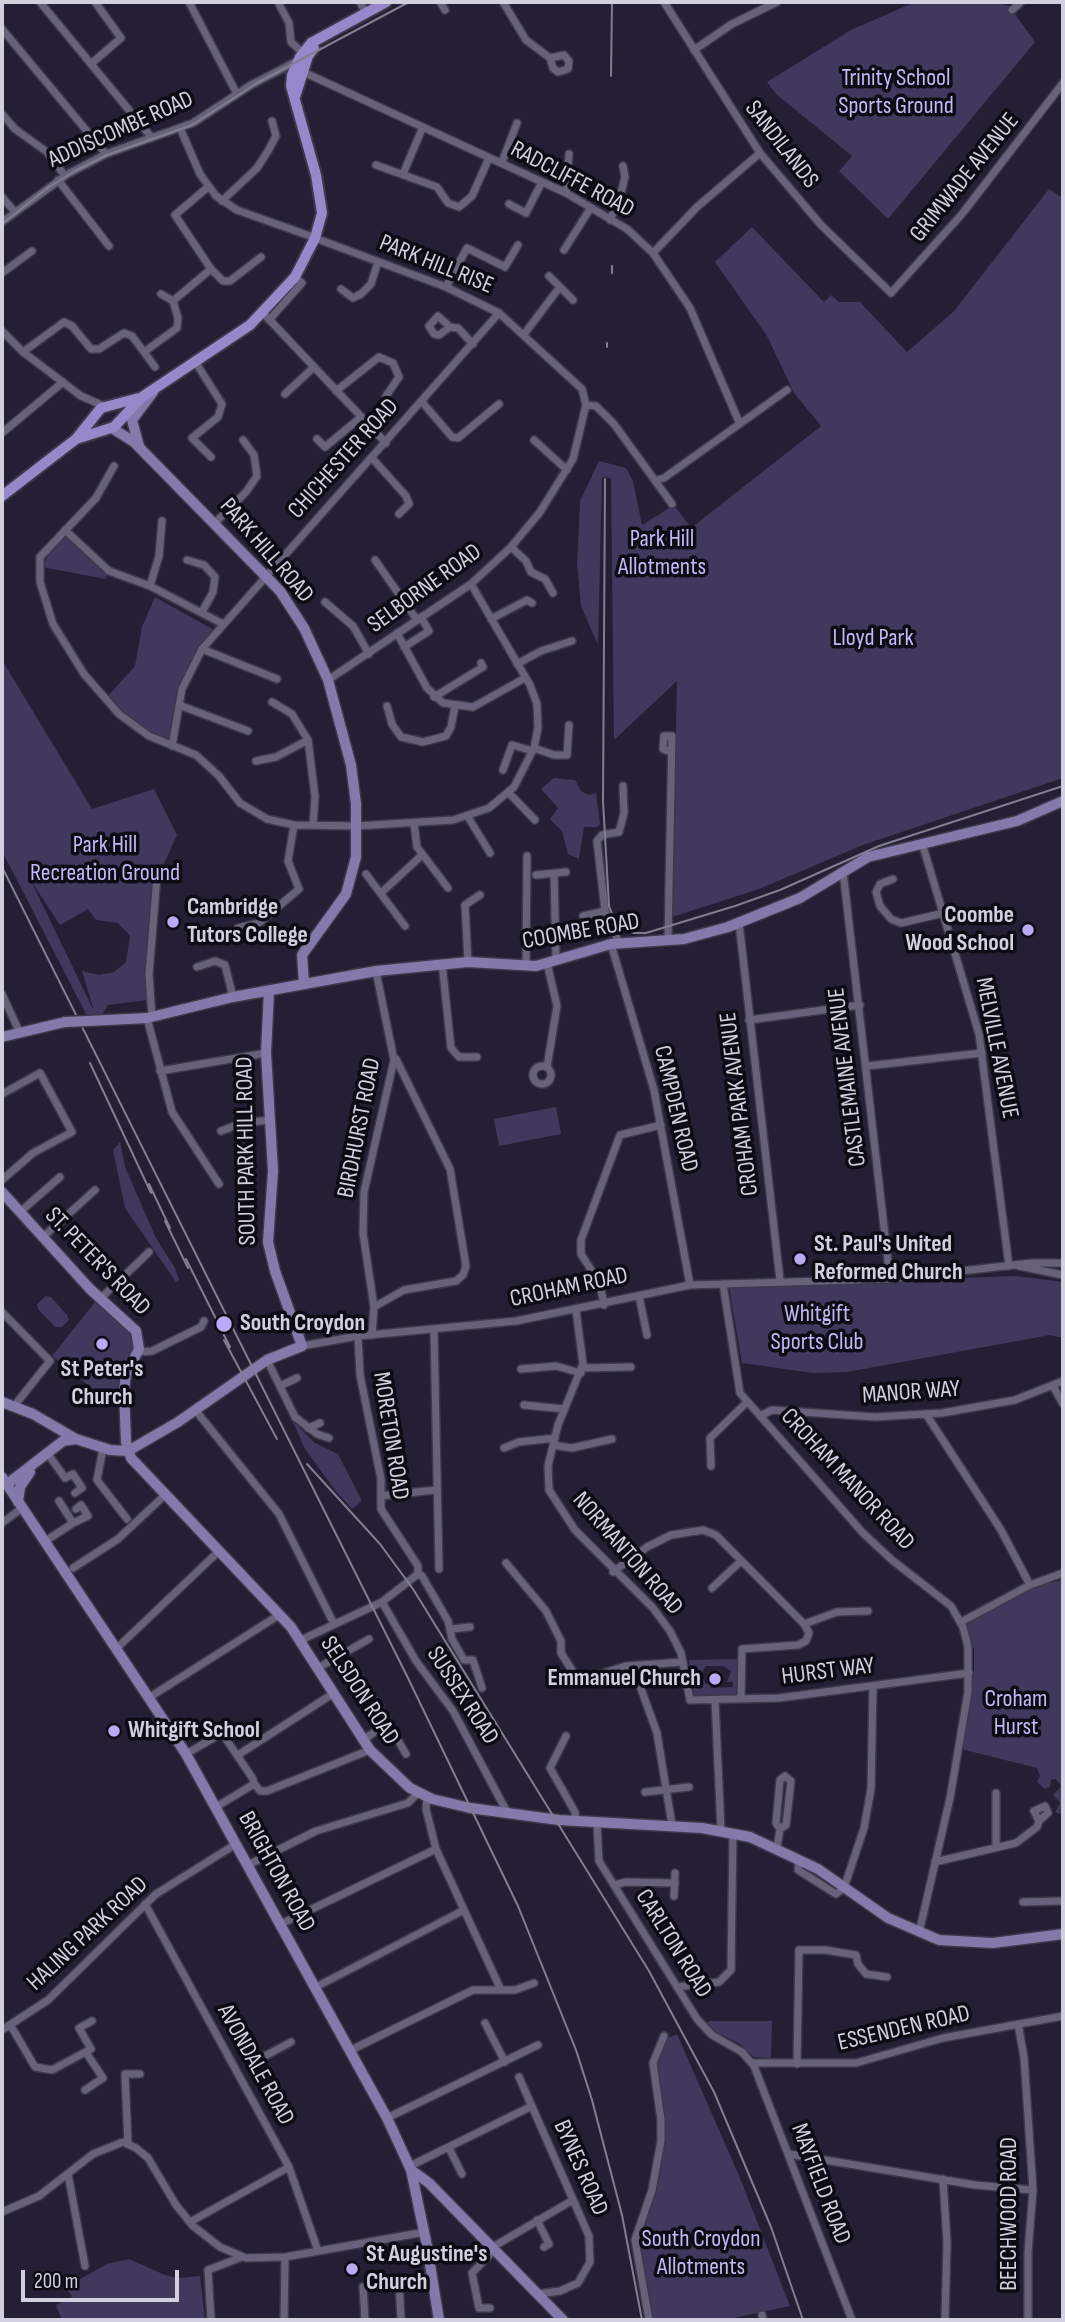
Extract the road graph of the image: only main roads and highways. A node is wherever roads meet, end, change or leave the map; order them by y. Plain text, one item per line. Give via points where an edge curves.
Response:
1 (386, 2) edge
2 (313, 237) junction
3 (233, 336) junction
4 (157, 387) junction
5 (142, 397) junction
6 (108, 406) junction
7 (96, 416) junction
8 (112, 425) junction
9 (76, 439) junction
10 (138, 446) junction
11 (31, 474) junction
12 (2, 488) edge
13 (2, 496) edge
14 (1063, 801) edge
15 (304, 983) junction
16 (269, 991) junction
17 (2, 1037) edge
18 (2, 1192) edge
19 (302, 1346) joint
20 (2, 1402) edge
21 (71, 1440) junction
22 (128, 1451) junction
23 (36, 1463) junction
24 (4, 1481) edge
25 (20, 1505) junction
26 (1063, 1934) edge
27 (410, 2168) junction
28 (413, 2183) junction
29 (429, 2183) junction
30 (439, 2320) edge
31 (563, 2320) edge

1 - 2 highway, ADDISCOMBE ROAD via 314,41 290,84 322,213
2 - 3 highway via 288,279
2 - 3 highway via 295,276 266,317
3 - 4 highway
4 - 5 highway
4 - 10 main road via 132,420
5 - 6 highway
5 - 8 highway
6 - 7 highway
6 - 8 highway
7 - 8 highway
7 - 9 highway
8 - 9 highway
8 - 10 main road, PARK HILL ROAD
9 - 11 highway
10 - 15 main road, PARK HILL ROAD via 267,576 304,628 328,680 351,765 355,864 350,884 332,915 302,955
11 - 12 highway
11 - 13 highway
14 - 15 main road, COOMBE ROAD via 1017,821 868,857 800,898 739,923 668,940 615,944 526,966 442,963
15 - 16 main road, COOMBE ROAD
16 - 17 main road, COOMBE ROAD, bridge via 149,1018 65,1022
16 - 19 main road, SOUTH PARK HILL ROAD via 266,1053 273,1171 268,1242
18 - 22 main road, ST. PETER'S ROAD via 100,1299 133,1327 138,1352 124,1382
19 - 22 main road, CROHAM ROAD via 267,1360 196,1411
20 - 21 main road via 49,1423
21 - 22 main road
21 - 23 main road
22 - 26 main road, SELSDON ROAD via 301,1640 370,1750 391,1773 423,1795 457,1805 576,1821 733,1833 799,1859 888,1918 939,1940 978,1943
23 - 24 main road
23 - 25 main road via 22,1485
24 - 25 main road, BRIGHTON ROAD
25 - 27 main road, BRIGHTON ROAD via 186,1754 351,2050
27 - 28 main road, BRIGHTON ROAD
27 - 29 main road
28 - 29 main road
28 - 30 main road, BRIGHTON ROAD
29 - 31 main road

